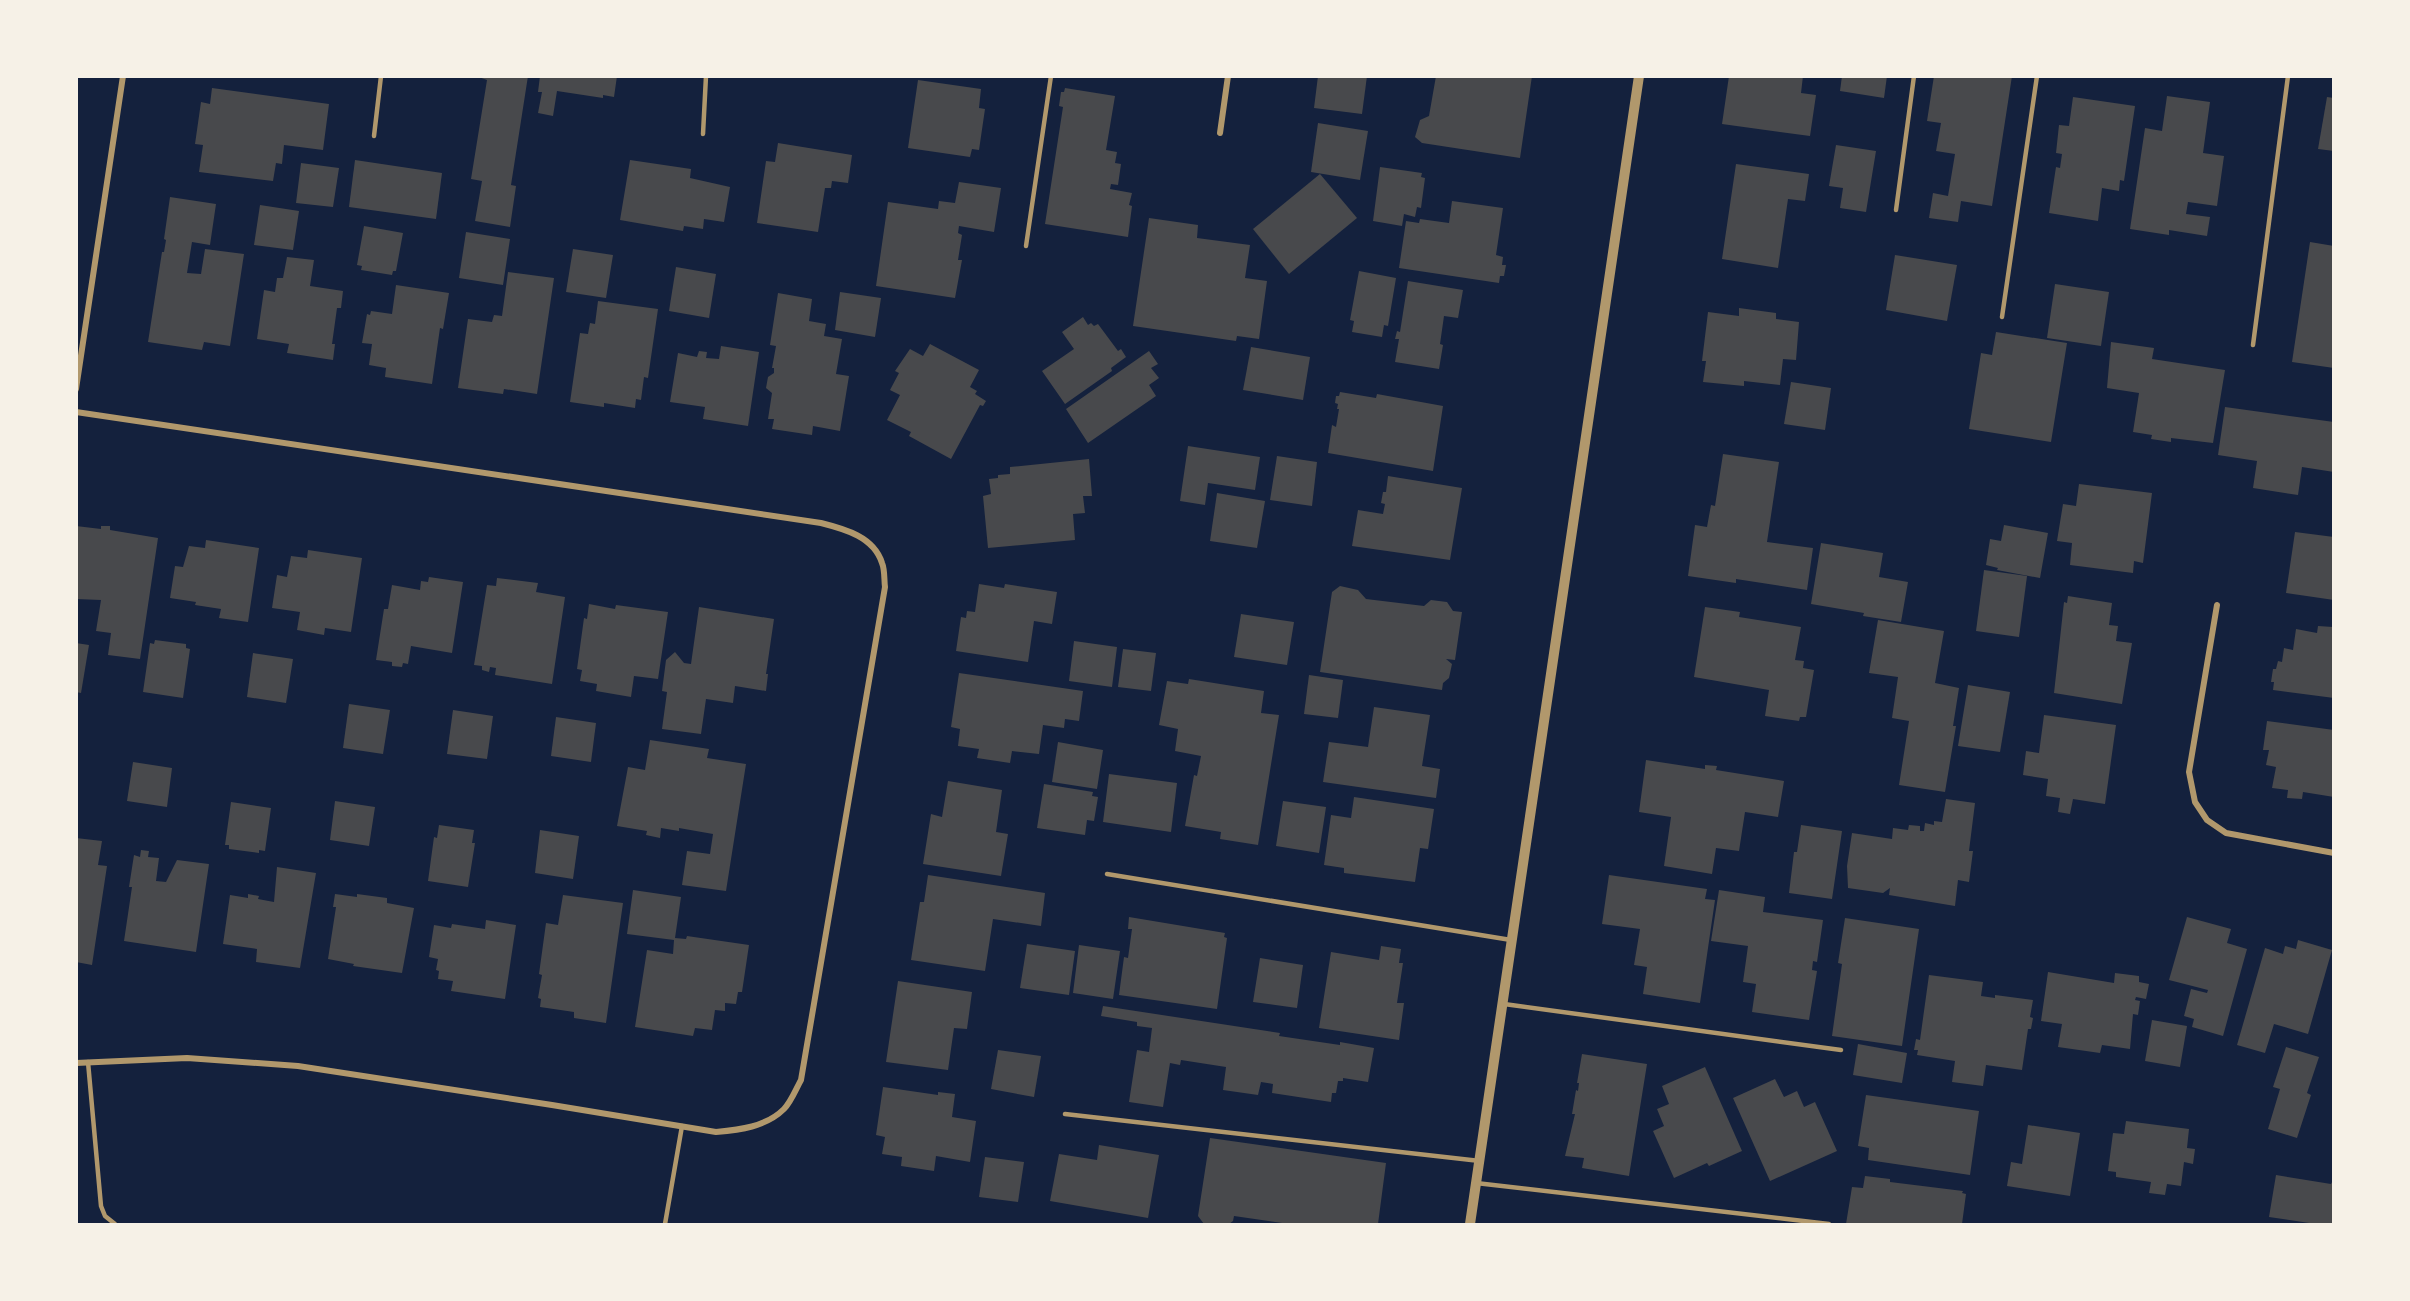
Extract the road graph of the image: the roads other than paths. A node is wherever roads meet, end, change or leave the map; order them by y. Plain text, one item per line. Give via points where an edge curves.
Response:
1 (123, 76) edge
2 (381, 76) edge
3 (706, 76) edge
4 (1051, 76) edge
5 (1228, 76) edge
6 (1639, 76) edge
7 (1914, 76) edge
8 (2037, 76) edge
9 (2288, 76) edge
10 (1220, 133) dead end
11 (703, 134) dead end
12 (374, 136) dead end
13 (1896, 210) dead end
14 (1026, 246) dead end
15 (2002, 317) dead end
16 (2253, 345) dead end
17 (76, 389) edge
18 (76, 412) edge
19 (2217, 605) dead end
20 (2334, 853) edge
21 (1107, 874) dead end
22 (1511, 940) junction
23 (1504, 1004) junction
24 (1841, 1050) dead end
25 (88, 1062) junction
26 (76, 1063) edge
27 (1065, 1114) dead end
28 (682, 1126) junction
29 (1480, 1161) junction
30 (1476, 1183) junction
31 (115, 1224) edge
32 (665, 1224) edge
33 (1470, 1224) edge
34 (1829, 1224) edge

1 - 17 street
2 - 12 lane
3 - 11 lane
4 - 14 lane
5 - 10 street
6 - 22 street
7 - 13 lane
8 - 15 lane
9 - 16 lane
18 - 28 street via 821,523 851,531 875,549 883,564 885,587 801,1080 784,1109 765,1122 741,1130 716,1132
19 - 20 street via 2189,772 2195,802 2207,820 2226,833
21 - 22 lane
22 - 23 street
23 - 24 lane
23 - 29 street
25 - 26 street
25 - 28 street via 187,1058 298,1066
25 - 31 lane via 101,1206
27 - 29 lane
28 - 32 lane
29 - 30 street
30 - 33 street
30 - 34 lane

